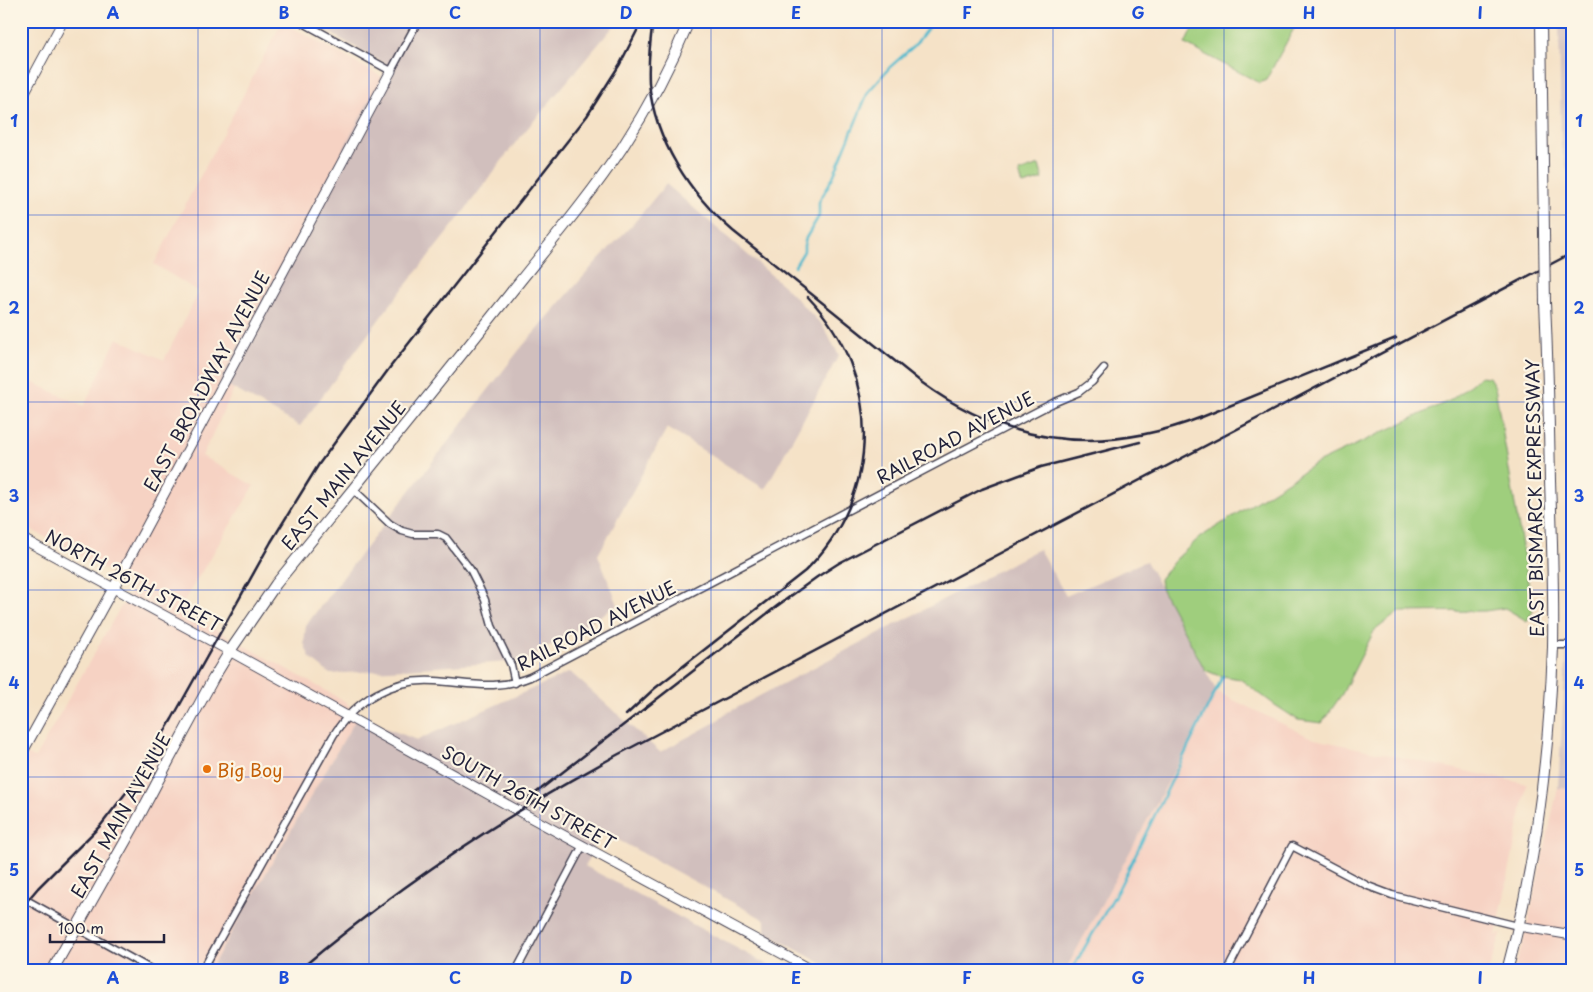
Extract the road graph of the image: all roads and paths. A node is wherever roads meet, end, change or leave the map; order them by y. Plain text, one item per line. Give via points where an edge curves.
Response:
1 (63, 21) edge
2 (300, 21) edge
3 (418, 21) edge
4 (690, 21) edge
5 (1541, 21) edge
6 (391, 71) junction
7 (21, 99) edge
8 (1104, 368) dead end
9 (353, 489) junction
10 (21, 538) edge
11 (114, 588) junction
12 (1553, 645) junction
13 (1572, 645) edge
14 (230, 651) junction
15 (515, 683) junction
16 (347, 716) junction
17 (23, 749) edge
18 (583, 845) junction
19 (21, 897) edge
20 (1518, 926) junction
21 (76, 927) junction
22 (1572, 935) edge
23 (52, 971) edge
24 (154, 971) edge
25 (202, 971) edge
26 (516, 971) edge
27 (814, 971) edge
28 (1227, 971) edge
29 (1507, 971) edge

1 - 7 street
2 - 6 street
3 - 6 street, EAST BROADWAY AVENUE
4 - 9 main road, EAST MAIN AVENUE via 652,98 606,170
5 - 12 main road, EAST BISMARCK EXPRESSWAY, bridge
6 - 11 street, EAST BROADWAY AVENUE
8 - 15 street, RAILROAD AVENUE via 1079,392
9 - 14 main road, EAST MAIN AVENUE via 276,584
9 - 15 street via 402,532 438,534 446,538 475,578 492,626 511,665
10 - 11 street, NORTH 26TH STREET
11 - 14 street, NORTH 26TH STREET
11 - 17 street, EAST BROADWAY AVENUE
12 - 13 street
12 - 20 main road, EAST BISMARCK EXPRESSWAY via 1543,784
14 - 16 street, SOUTH 26TH STREET
14 - 21 main road, EAST MAIN AVENUE
15 - 16 street, RAILROAD AVENUE via 488,686 434,680 397,684 369,698
16 - 18 street, SOUTH 26TH STREET
16 - 25 street, RAILROAD AVENUE
18 - 26 street
18 - 27 street, SOUTH 26TH STREET
19 - 21 street
20 - 22 street
20 - 28 street via 1392,895 1292,846
20 - 29 main road, EAST BISMARCK EXPRESSWAY
21 - 23 main road, EAST MAIN AVENUE
21 - 24 street

